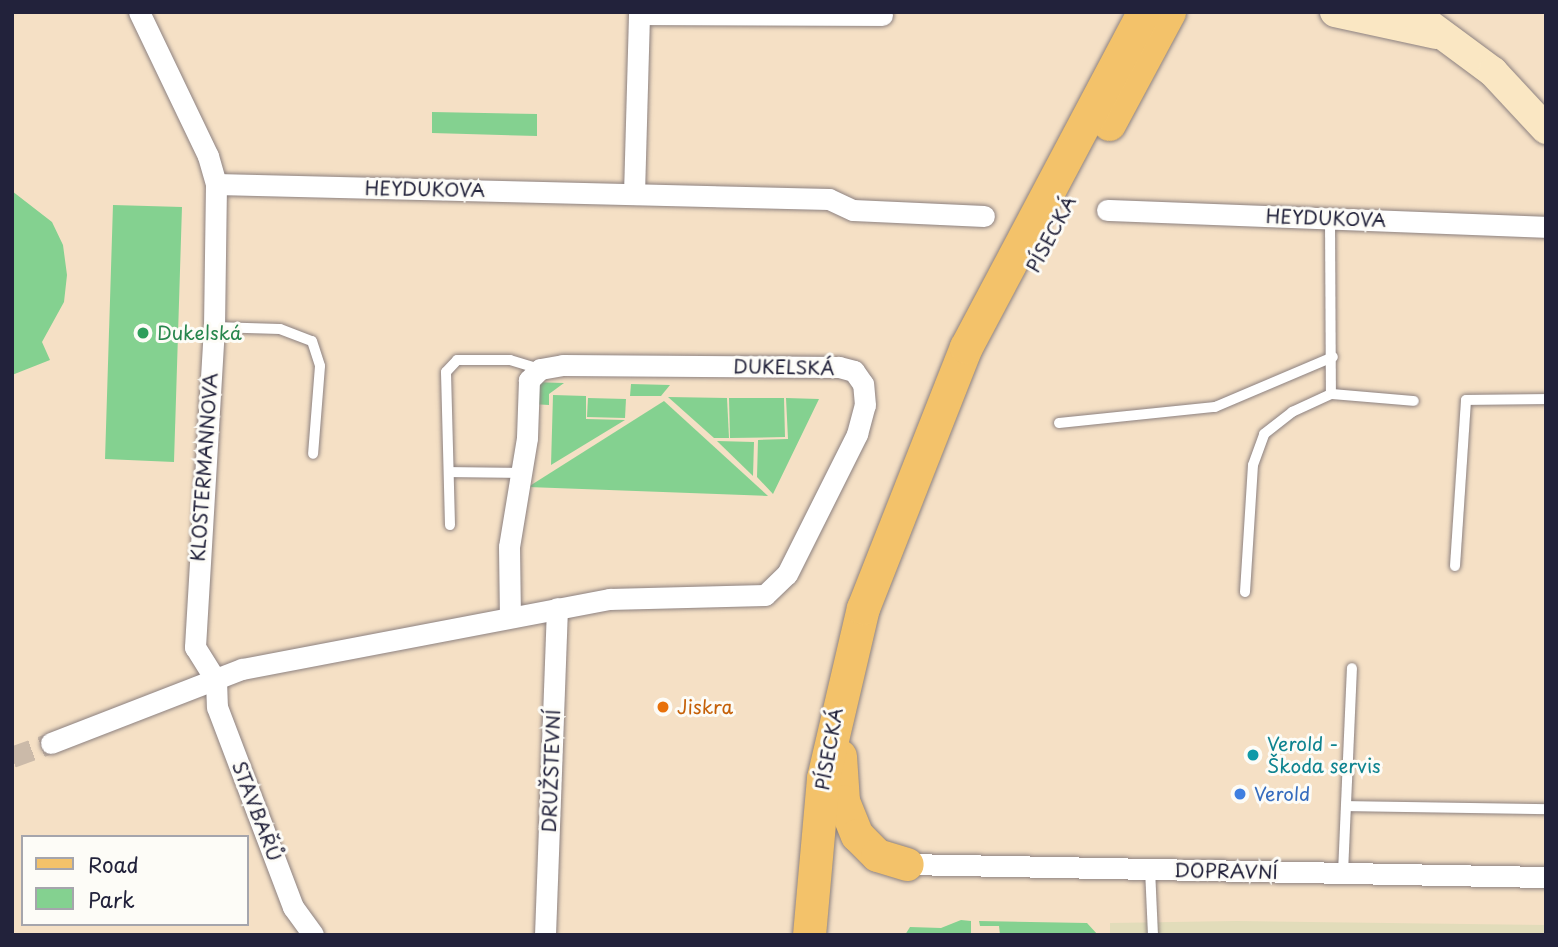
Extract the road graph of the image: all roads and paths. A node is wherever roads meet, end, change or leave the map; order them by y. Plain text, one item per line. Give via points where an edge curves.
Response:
1 (139, 12) edge
2 (1143, 12) edge
3 (1169, 12) edge
4 (1335, 12) edge
5 (1412, 12) edge
6 (639, 13) edge
7 (882, 19) edge
8 (1443, 35) junction
9 (1546, 129) edge
10 (216, 184) junction
11 (634, 194) junction
12 (1107, 210) dead end
13 (984, 216) dead end
14 (1330, 219) junction
15 (1546, 227) edge
16 (214, 327) junction
17 (1333, 357) junction
18 (540, 369) junction
19 (1331, 394) junction
20 (1546, 399) edge
21 (1414, 401) dead end
22 (1059, 423) dead end
23 (313, 454) dead end
24 (927, 454) junction
25 (449, 472) junction
26 (521, 474) junction
27 (450, 525) dead end
28 (1455, 566) dead end
29 (1245, 592) dead end
30 (557, 608) junction
31 (510, 615) junction
32 (1352, 668) dead end
33 (216, 680) junction
34 (840, 691) junction
35 (51, 743) tunnel mouth
36 (1346, 806) junction
37 (1546, 809) edge
38 (907, 864) joint
39 (1150, 869) junction
40 (1343, 873) junction
41 (1546, 877) edge
42 (313, 935) edge
43 (545, 935) edge
44 (809, 935) edge
45 (1153, 935) edge

1 - 10 street, KLOSTERMANNOVA via 208,156
2 - 24 main road, PÍSECKÁ via 966,347
3 - 24 main road, PÍSECKÁ via 981,368
4 - 8 street
5 - 8 street
6 - 7 street
6 - 11 street
8 - 9 street via 1493,72
10 - 11 street, HEYDUKOVA
10 - 16 street, KLOSTERMANNOVA
11 - 13 street, HEYDUKOVA via 829,199 853,209
12 - 14 street, HEYDUKOVA
14 - 15 street, HEYDUKOVA
14 - 17 lane
16 - 23 lane via 280,329 312,341 320,366
16 - 33 street, KLOSTERMANNOVA via 195,647
17 - 19 lane
17 - 22 lane via 1215,407
18 - 25 lane via 510,360 451,363 446,372
18 - 26 street via 529,380
18 - 30 street, DUKELSKÁ via 563,365 839,366 854,371 863,384 865,405 856,434 787,575 765,595 609,599
19 - 21 lane
19 - 29 lane via 1292,412 1264,433 1253,465
20 - 28 lane via 1466,400
24 - 34 main road, PÍSECKÁ via 871,585
25 - 26 lane
25 - 27 lane
26 - 31 street via 509,547
30 - 31 street, DUKELSKÁ
30 - 43 street, DRUŽSTEVNÍ
31 - 33 street, DUKELSKÁ via 242,669
32 - 36 lane
33 - 35 street, DUKELSKÁ
33 - 42 street, STAVBAŘŮ via 217,707 293,907
34 - 38 main road via 843,801 857,835 877,855
34 - 44 main road, PÍSECKÁ via 823,778
36 - 37 lane
36 - 40 lane
38 - 39 street, DOPRAVNÍ
39 - 40 street, DOPRAVNÍ
39 - 45 lane
40 - 41 street, DOPRAVNÍ

